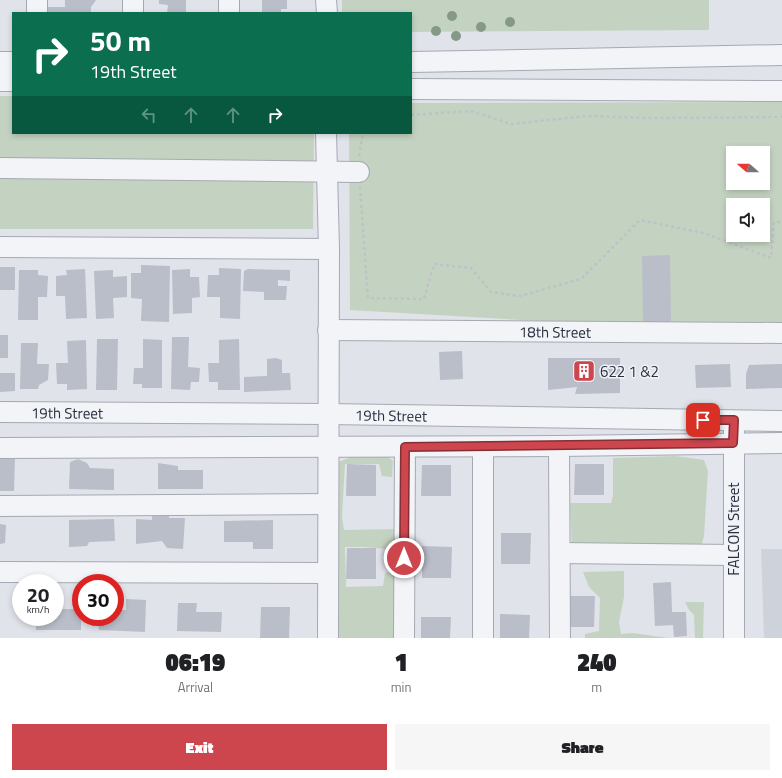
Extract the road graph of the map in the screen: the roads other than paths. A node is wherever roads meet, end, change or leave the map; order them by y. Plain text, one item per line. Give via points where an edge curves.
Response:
1 (37, 0) edge
2 (133, 0) edge
3 (229, 0) edge
4 (326, 0) edge
5 (37, 12) edge
6 (133, 12) edge
7 (229, 12) edge
8 (327, 12) edge
9 (782, 55) edge
10 (0, 62) edge
11 (12, 62) edge
12 (412, 62) edge
13 (0, 81) edge
14 (12, 81) edge
15 (412, 89) edge
16 (782, 91) edge
17 (326, 134) edge
18 (0, 168) edge
19 (359, 172) road end
20 (327, 173) junction
21 (0, 247) edge
22 (329, 249) junction
23 (328, 330) junction
24 (782, 333) edge
25 (0, 412) edge
26 (328, 414) junction
27 (734, 420) junction
28 (782, 421) edge
29 (733, 443) junction
30 (782, 443) edge
31 (559, 446) junction
32 (328, 447) junction
33 (405, 447) junction
34 (483, 447) junction
35 (0, 448) edge
36 (328, 504) junction
37 (0, 506) edge
38 (560, 553) junction
39 (732, 555) junction
40 (0, 572) edge
41 (328, 573) junction
42 (328, 638) edge
43 (404, 638) edge
44 (483, 638) edge
45 (560, 638) edge
46 (734, 638) edge

1 - 5 street
2 - 6 street
3 - 7 street
4 - 8 street
9 - 12 street
10 - 11 street
13 - 14 street
15 - 16 street
17 - 20 street
18 - 20 street
19 - 20 street
20 - 22 street
21 - 22 street
22 - 23 street
23 - 24 street, 18th Street
23 - 26 street
25 - 26 street, 19th Street
26 - 27 street, 19th Street
26 - 32 street
27 - 28 street, 19th Street
27 - 29 street, FALCON Street
29 - 30 street, 19th Street
29 - 31 street, 19th Street
29 - 39 street, FALCON Street
31 - 34 street, 19th Street
31 - 38 street
32 - 33 street, 19th Street
32 - 35 street, 19th Street
32 - 36 street
33 - 34 street, 19th Street
33 - 43 street
34 - 44 street
36 - 37 street
36 - 41 street
38 - 39 street
38 - 45 street
39 - 46 street, FALCON Street
40 - 41 street
41 - 42 street

